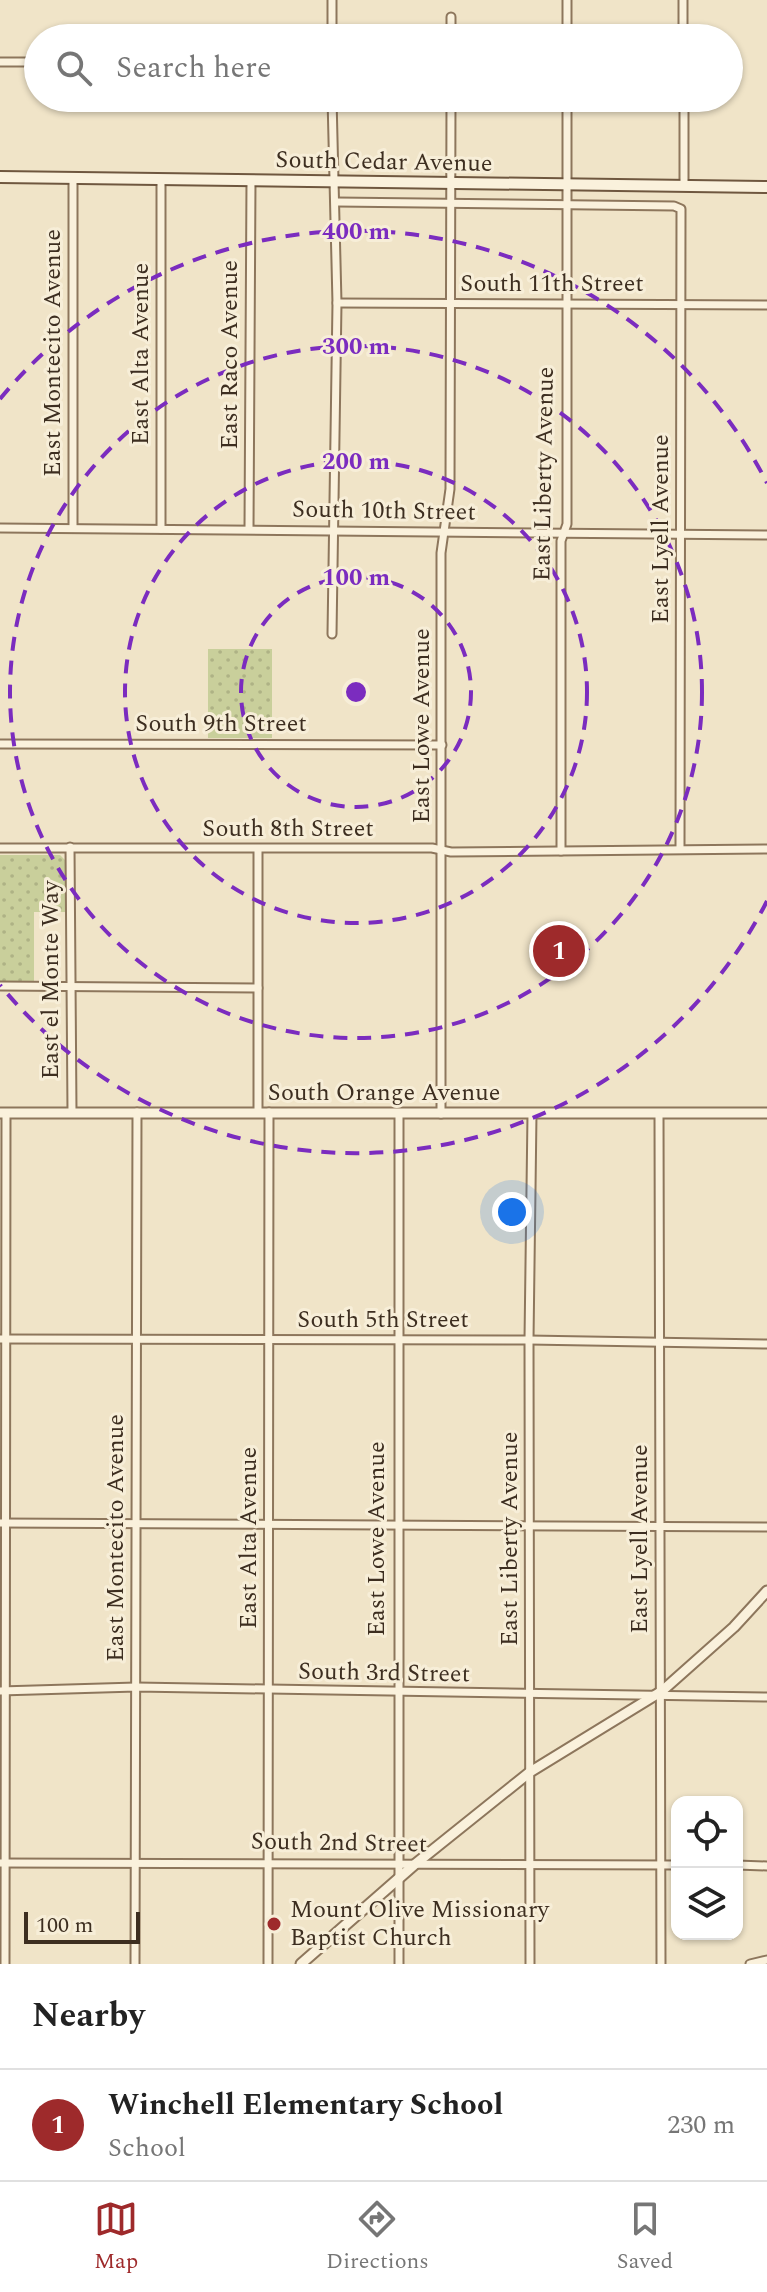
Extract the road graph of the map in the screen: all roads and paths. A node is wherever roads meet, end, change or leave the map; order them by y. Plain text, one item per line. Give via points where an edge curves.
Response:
1 (332, 0) edge
2 (567, 0) edge
3 (683, 0) edge
4 (451, 17) dead end
5 (332, 24) edge
6 (451, 24) edge
7 (567, 24) edge
8 (683, 24) edge
9 (0, 62) edge
10 (24, 62) edge
11 (333, 112) edge
12 (451, 112) edge
13 (567, 112) edge
14 (684, 112) edge
15 (0, 177) edge
16 (73, 178) junction
17 (161, 179) junction
18 (251, 181) junction
19 (335, 181) junction
20 (451, 183) junction
21 (567, 184) junction
22 (684, 186) junction
23 (767, 187) edge
24 (337, 202) junction
25 (451, 203) junction
26 (567, 204) junction
27 (337, 303) junction
28 (451, 304) junction
29 (567, 305) junction
30 (683, 305) junction
31 (767, 305) edge
32 (0, 528) edge
33 (73, 528) junction
34 (161, 529) junction
35 (249, 529) junction
36 (335, 531) junction
37 (446, 532) junction
38 (564, 533) junction
39 (681, 534) junction
40 (767, 535) edge
41 (332, 634) dead end
42 (0, 744) edge
43 (442, 745) junction
44 (70, 847) junction
45 (0, 848) edge
46 (258, 849) junction
47 (680, 849) junction
48 (767, 849) edge
49 (442, 850) junction
50 (561, 851) junction
51 (0, 986) edge
52 (72, 986) junction
53 (258, 988) junction
54 (72, 1112) junction
55 (137, 1112) junction
56 (263, 1112) junction
57 (3, 1113) edge
58 (767, 1113) edge
59 (399, 1114) junction
60 (441, 1114) junction
61 (532, 1114) junction
62 (659, 1114) junction
63 (3, 1339) edge
64 (136, 1340) junction
65 (399, 1340) junction
66 (529, 1340) junction
67 (269, 1341) junction
68 (660, 1343) junction
69 (767, 1344) edge
70 (3, 1523) edge
71 (136, 1523) junction
72 (397, 1523) junction
73 (530, 1525) junction
74 (269, 1526) junction
75 (658, 1526) junction
76 (767, 1527) edge
77 (767, 1591) edge
78 (762, 1601) edge
79 (136, 1687) junction
80 (3, 1691) edge
81 (268, 1691) junction
82 (397, 1694) junction
83 (531, 1695) junction
84 (659, 1695) junction
85 (767, 1697) edge
86 (530, 1772) junction
87 (268, 1862) junction
88 (2, 1863) edge
89 (135, 1863) junction
90 (531, 1864) junction
91 (661, 1864) junction
92 (399, 1865) junction
93 (414, 1865) junction
94 (671, 1865) edge
95 (743, 1865) edge
96 (767, 1866) edge
97 (399, 1878) junction
98 (767, 1960) edge
99 (5, 1964) edge
100 (135, 1964) edge
101 (268, 1964) edge
102 (301, 1964) edge
103 (399, 1964) edge
104 (530, 1964) edge
105 (661, 1964) edge
106 (750, 1964) edge

1 - 5 street
2 - 7 street
3 - 8 street
4 - 6 street
9 - 10 street
11 - 19 street
12 - 20 street, East Lowe Avenue
13 - 21 street, East Liberty Avenue
14 - 22 street
15 - 16 main road, South Cedar Avenue
16 - 17 main road, South Cedar Avenue
16 - 33 street, East Montecito Avenue
17 - 18 main road, South Cedar Avenue
17 - 34 street, East Alta Avenue
18 - 19 main road, South Cedar Avenue
18 - 35 street, East Raco Avenue
19 - 20 main road, South Cedar Avenue
19 - 24 street
20 - 21 main road, South Cedar Avenue
20 - 25 street, East Lowe Avenue
21 - 22 main road, South Cedar Avenue
21 - 26 street, East Liberty Avenue
22 - 23 main road, South Cedar Avenue
24 - 25 street
24 - 27 street
25 - 26 street
25 - 28 street, East Lowe Avenue
26 - 29 street, East Liberty Avenue
26 - 30 street, East Lyell Avenue via 681,209
27 - 28 street, South 11th Street
27 - 36 street
28 - 29 street, South 11th Street
28 - 37 street, East Lowe Avenue
29 - 30 street, South 11th Street
29 - 38 street, East Liberty Avenue
30 - 31 street, South 11th Street
30 - 39 street, East Lyell Avenue
32 - 33 street, South 10th Street
33 - 34 street, South 10th Street
34 - 35 street, South 10th Street
35 - 36 street, South 10th Street
36 - 37 street, South 10th Street
36 - 41 street
37 - 38 street, South 10th Street
37 - 43 street, East Lowe Avenue via 441,553
38 - 39 street, South 10th Street
38 - 50 street, East Liberty Avenue
39 - 40 street, South 10th Street
39 - 47 street, East Lyell Avenue
42 - 43 street, South 9th Street
43 - 49 street, East Lowe Avenue
44 - 45 street, South 8th Street
44 - 46 street, South 8th Street
44 - 52 street, East el Monte Way
46 - 49 street, South 8th Street
46 - 53 street, East Alta Avenue
47 - 48 street, South 8th Street
47 - 50 street, South 8th Street
49 - 50 street, South 8th Street
49 - 60 street, East Lowe Avenue
51 - 52 street
52 - 53 street
52 - 54 street, East el Monte Way
53 - 56 street, East Alta Avenue
54 - 55 street, South Orange Avenue
54 - 57 street, South Orange Avenue
55 - 56 street, South Orange Avenue
55 - 64 street, East Montecito Avenue
56 - 59 street, South Orange Avenue
56 - 67 street, East Alta Avenue
57 - 63 street
58 - 62 street, South Orange Avenue
59 - 60 street, South Orange Avenue
59 - 65 street, East Lowe Avenue
60 - 61 street, South Orange Avenue
61 - 62 street, South Orange Avenue
61 - 66 street, East Liberty Avenue
62 - 68 street, East Lyell Avenue
63 - 64 street, South 5th Street
63 - 70 street
64 - 67 street, South 5th Street
64 - 71 street, East Montecito Avenue
65 - 66 street, South 5th Street
65 - 67 street, South 5th Street
65 - 72 street, East Lowe Avenue
66 - 68 street, South 5th Street
66 - 73 street, East Liberty Avenue
67 - 74 street, East Alta Avenue
68 - 69 street, South 5th Street
68 - 75 street, East Lyell Avenue
70 - 71 street
70 - 80 street
71 - 74 street
71 - 79 street, East Montecito Avenue
72 - 73 street
72 - 74 street
72 - 82 street, East Lowe Avenue
73 - 75 street
73 - 83 street, East Liberty Avenue
74 - 81 street, East Alta Avenue
75 - 76 street
75 - 84 street, East Lyell Avenue
77 - 78 street
78 - 84 street
79 - 80 street, South 3rd Street
79 - 81 street, South 3rd Street
79 - 89 street, East Montecito Avenue
80 - 88 street
81 - 82 street, South 3rd Street
81 - 87 street, East Alta Avenue
82 - 83 street, South 3rd Street
82 - 92 street, East Lowe Avenue
83 - 84 street, South 3rd Street
83 - 86 street, East Liberty Avenue
84 - 85 street, South 3rd Street
84 - 86 street
84 - 91 street, East Lyell Avenue
86 - 90 street, East Liberty Avenue
86 - 93 street
87 - 89 street, South 2nd Street
87 - 92 street, South 2nd Street
87 - 101 street, East Alta Avenue
88 - 89 street, South 2nd Street
88 - 99 street
89 - 100 street, East Montecito Avenue
90 - 91 street, South 2nd Street
90 - 93 street, South 2nd Street
90 - 104 street, East Liberty Avenue
91 - 94 street, South 2nd Street
91 - 105 street, East Lyell Avenue
92 - 93 street, South 2nd Street
92 - 97 street, East Lowe Avenue
93 - 97 street
95 - 96 street
97 - 102 street
97 - 103 street, East Lowe Avenue
98 - 106 street

